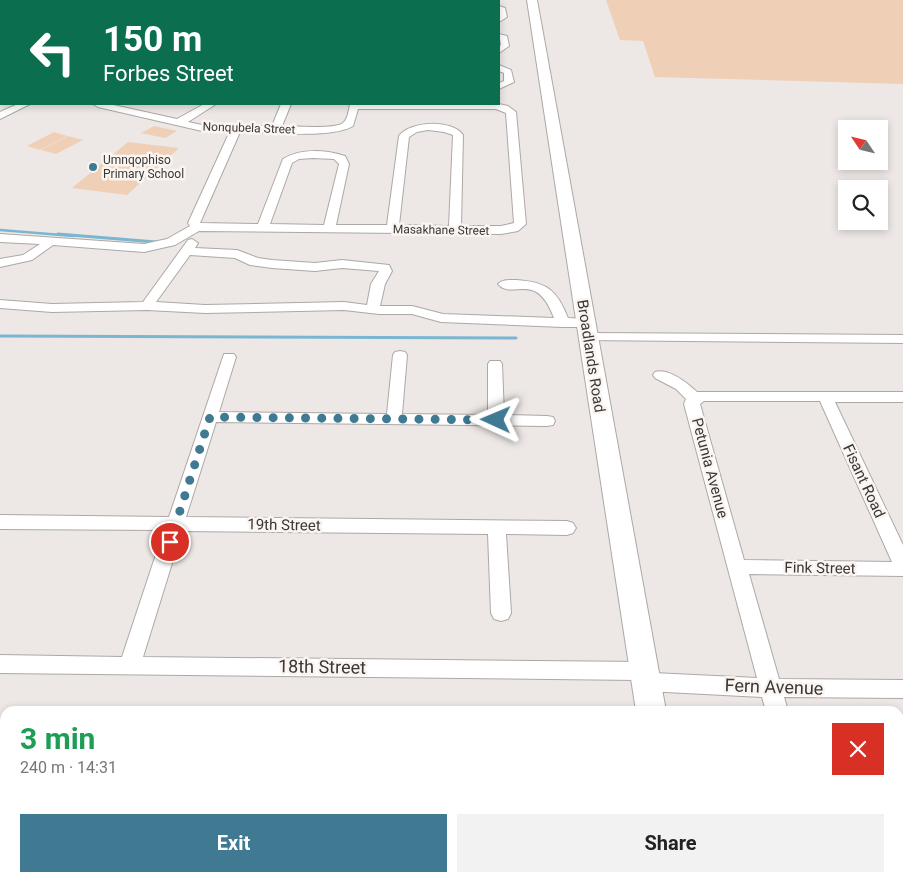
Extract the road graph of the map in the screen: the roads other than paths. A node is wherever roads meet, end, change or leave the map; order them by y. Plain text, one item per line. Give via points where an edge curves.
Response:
1 (532, 0) edge
2 (500, 9) edge
3 (500, 19) edge
4 (500, 36) edge
5 (500, 49) edge
6 (500, 68) edge
7 (500, 86) edge
8 (23, 105) edge
9 (102, 105) edge
10 (140, 105) edge
11 (209, 105) edge
12 (286, 105) edge
13 (354, 105) edge
14 (429, 106) junction
15 (127, 112) junction
16 (0, 116) edge
17 (178, 123) junction
18 (427, 128) junction
19 (276, 129) junction
20 (236, 130) junction
21 (199, 228) junction
22 (264, 228) junction
23 (329, 228) junction
24 (393, 229) junction
25 (455, 230) junction
26 (0, 238) edge
27 (50, 242) junction
28 (187, 251) junction
29 (0, 263) edge
30 (505, 284) dead end
31 (0, 304) edge
32 (147, 306) junction
33 (373, 309) junction
34 (579, 327) junction
35 (903, 338) edge
36 (400, 355) dead end
37 (229, 357) dead end
38 (495, 364) dead end
39 (660, 375) dead end
40 (825, 396) junction
41 (903, 397) edge
42 (695, 398) junction
43 (210, 417) junction
44 (394, 419) junction
45 (496, 420) junction
46 (547, 421) dead end
47 (0, 522) edge
48 (175, 524) junction
49 (496, 527) junction
50 (567, 528) dead end
51 (737, 567) junction
52 (903, 567) edge
53 (501, 613) dead end
54 (0, 664) edge
55 (130, 665) junction
56 (645, 676) junction
57 (771, 688) junction
58 (903, 689) edge
59 (649, 706) edge
60 (776, 706) edge

1 - 34 main road, Broadlands Road
2 - 3 street via 503,17
4 - 5 street via 504,38 505,46
6 - 7 street via 508,72 509,82
8 - 16 street
9 - 15 street, Nonqubela Street
10 - 15 street
11 - 17 street
12 - 19 street
13 - 14 street, Masakhane Street
13 - 19 street, Nonqubela Street via 351,121 343,128
14 - 18 street
14 - 25 street, Masakhane Street via 496,106 511,112 520,224 510,230
15 - 17 street, Nonqubela Street
17 - 20 street, Nonqubela Street
18 - 24 street via 412,129 404,136
18 - 25 street via 447,129 458,135
19 - 20 street, Nonqubela Street
20 - 21 street via 194,223
21 - 22 street, Masakhane Street
21 - 27 street via 154,247
21 - 28 street
22 - 23 street, Masakhane Street
22 - 23 street via 287,161 297,155 342,158 344,164
23 - 24 street, Masakhane Street
24 - 25 street, Masakhane Street
26 - 27 street
27 - 29 street via 35,256 20,262
28 - 32 street
28 - 33 street via 237,254 272,264 384,268 386,271 376,289
30 - 34 street via 542,287 557,307
31 - 32 street via 52,308
32 - 33 street via 205,309 344,306
33 - 34 street via 412,310 441,318
34 - 35 street
34 - 56 main road, Broadlands Road
36 - 44 street
37 - 43 street
38 - 45 street
39 - 42 street
40 - 41 street, Petunia Avenue
40 - 42 street, Petunia Avenue
40 - 52 street, Fisant Road
42 - 51 street, Petunia Avenue via 692,404
43 - 44 street
43 - 48 street
44 - 45 street
45 - 46 street
47 - 48 street, 19th Street
48 - 49 street, 19th Street
48 - 55 street
49 - 50 street, 19th Street
49 - 53 street
51 - 52 street, Fink Street
51 - 57 street, Petunia Avenue
54 - 55 street, 18th Street
55 - 56 street, 18th Street
56 - 57 street, Fern Avenue
56 - 59 main road, Broadlands Road
57 - 58 street, Fern Avenue
57 - 60 street, Petunia Avenue

